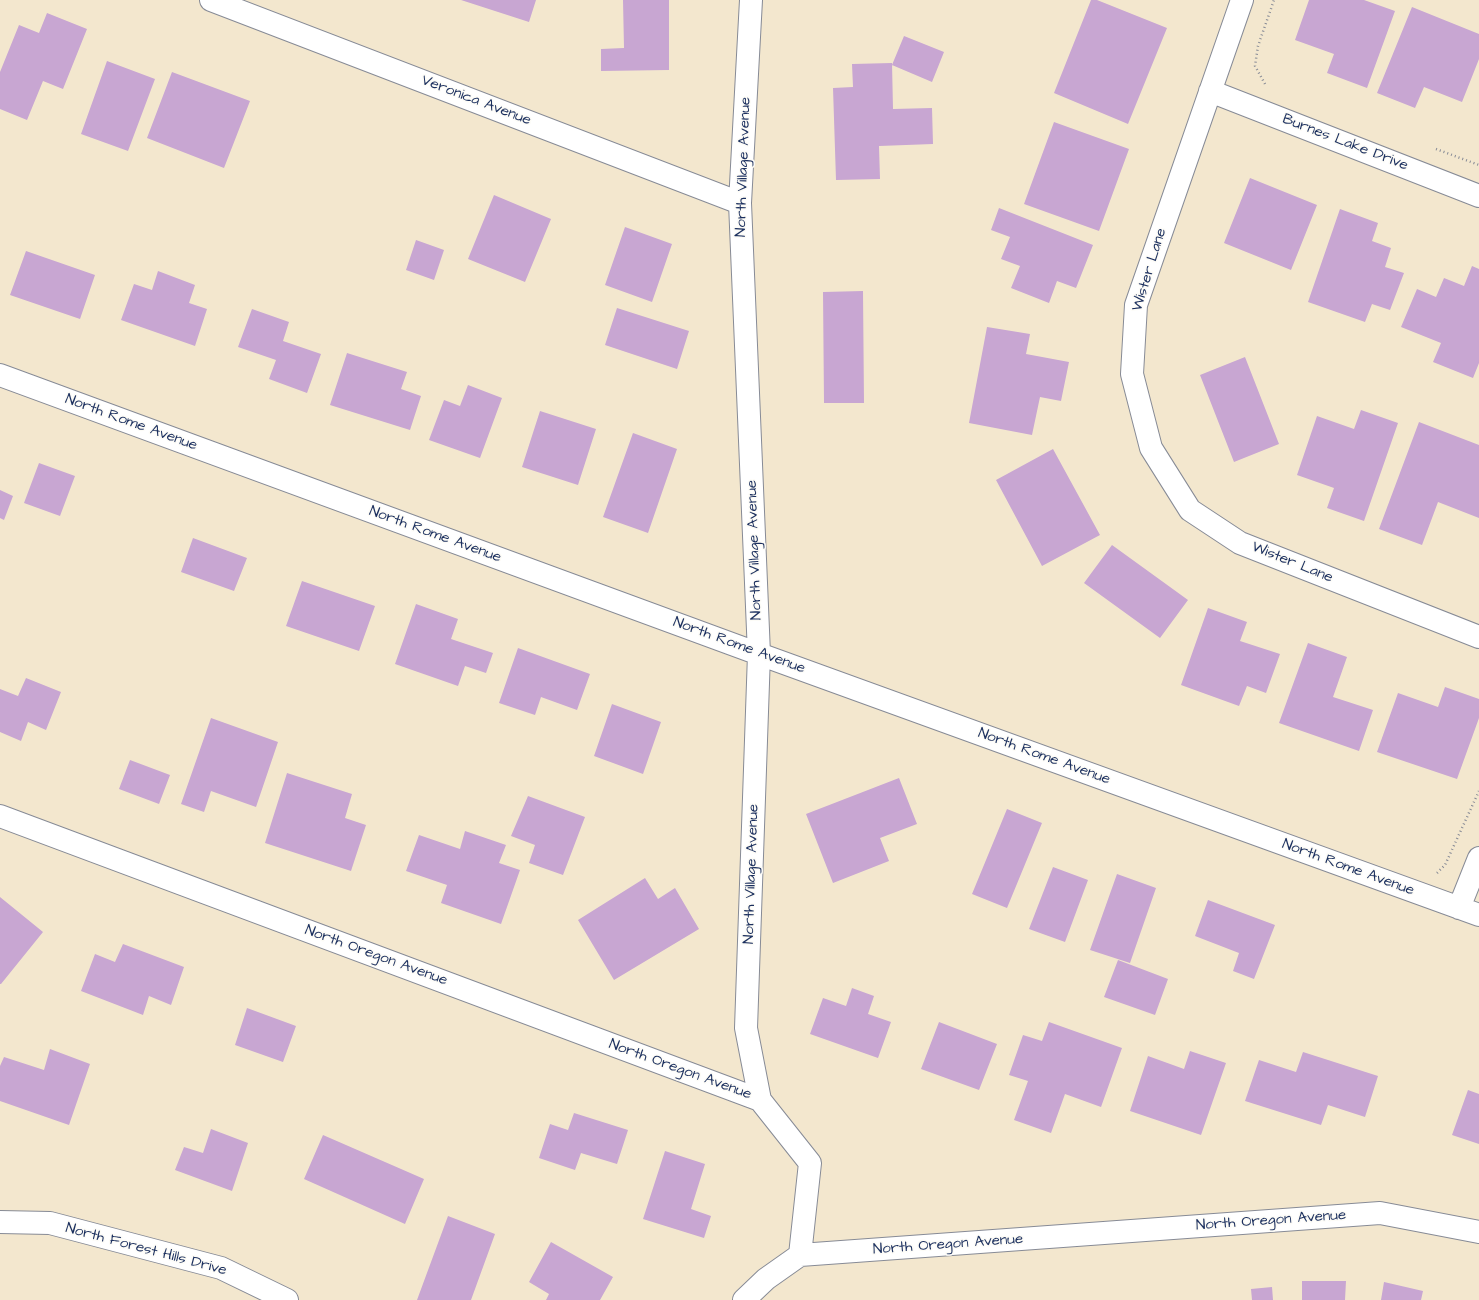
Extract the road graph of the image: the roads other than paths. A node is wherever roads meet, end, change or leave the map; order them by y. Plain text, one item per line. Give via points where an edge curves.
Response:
1 (211, 0) edge
2 (751, 0) edge
3 (1242, 0) edge
4 (1210, 91) junction
5 (1479, 196) edge
6 (740, 202) junction
7 (0, 375) edge
8 (1479, 637) edge
9 (759, 654) junction
10 (0, 816) edge
11 (1479, 858) edge
12 (1459, 908) junction
13 (1479, 915) edge
14 (760, 1100) junction
15 (0, 1222) edge
16 (1479, 1232) edge
17 (800, 1256) junction
18 (287, 1300) edge
19 (744, 1300) edge

1 - 6 street, Veronica Avenue
2 - 6 street, North Village Avenue
3 - 4 street, Wister Lane
4 - 5 street, Burnes Lake Drive
4 - 8 street, Wister Lane via 1136,305 1132,374 1151,448 1190,510 1240,543
6 - 9 street, North Village Avenue
7 - 9 street, North Rome Avenue
9 - 12 street, North Rome Avenue
9 - 14 street, North Village Avenue via 746,1028
10 - 14 street, North Oregon Avenue
11 - 12 street
12 - 13 street, North Rome Avenue
14 - 17 street, North Oregon Avenue via 810,1163
15 - 18 street, North Forest Hills Drive via 50,1223 221,1268
16 - 17 street, North Oregon Avenue via 1380,1213
17 - 19 street via 766,1279

